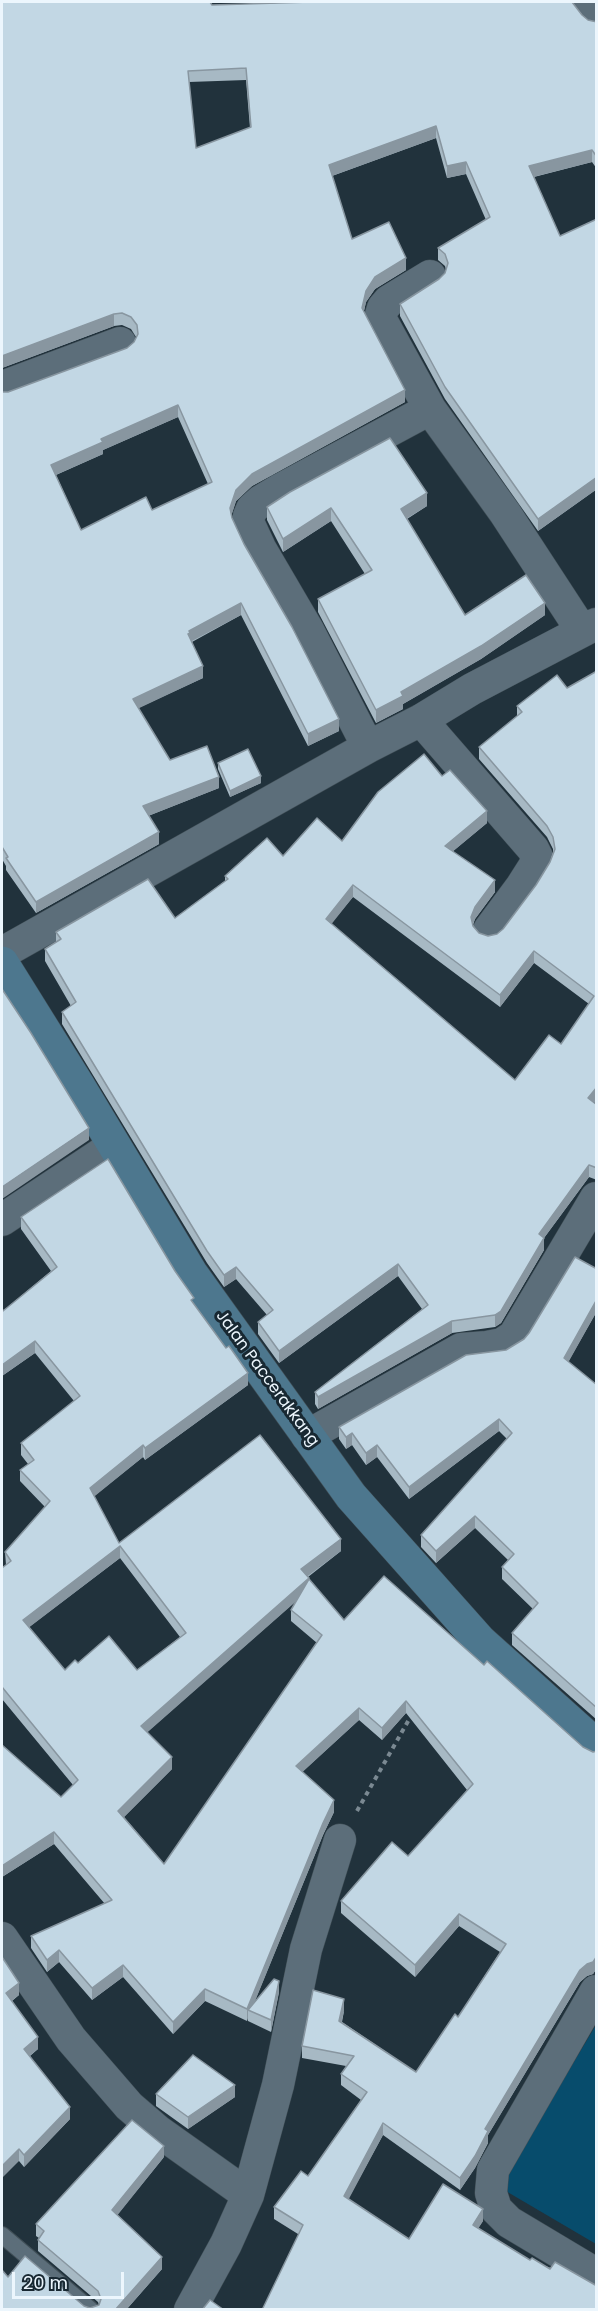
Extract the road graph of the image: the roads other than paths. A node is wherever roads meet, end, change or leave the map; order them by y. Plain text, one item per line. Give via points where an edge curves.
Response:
1 (586, 2) edge
2 (597, 16) edge
3 (429, 276) dead end
4 (120, 343) dead end
5 (2, 387) edge
6 (430, 409) junction
7 (589, 628) edge
8 (421, 720) junction
9 (368, 747) junction
10 (489, 930) dead end
11 (2, 953) edge
12 (2, 963) edge
13 (113, 1146) junction
14 (597, 1198) edge
15 (2, 1220) edge
16 (307, 1436) junction
17 (597, 1744) edge
18 (340, 1840) road end
19 (2, 1938) edge
20 (597, 1991) edge
21 (248, 2195) junction
22 (2, 2235) edge
23 (597, 2274) edge
24 (91, 2310) edge
25 (190, 2310) edge

1 - 2 street
3 - 6 street via 389,301 380,318
4 - 5 street
6 - 7 street
6 - 9 street via 281,489 261,501 249,516 260,548 308,630
7 - 8 street
8 - 9 street
8 - 10 street via 537,857 521,887
9 - 11 street
12 - 13 main road, Jalan Paccerakkang
13 - 15 street
13 - 16 main road, Jalan Paccerakkang via 191,1273
14 - 16 street via 514,1336 502,1344 461,1349
16 - 17 main road, Jalan Paccerakkang via 351,1497 480,1641
18 - 21 street via 306,1949 278,2085
19 - 21 street via 71,2039 129,2106
20 - 23 street via 493,2170 491,2193 496,2209 509,2222
21 - 25 street
22 - 24 lane

